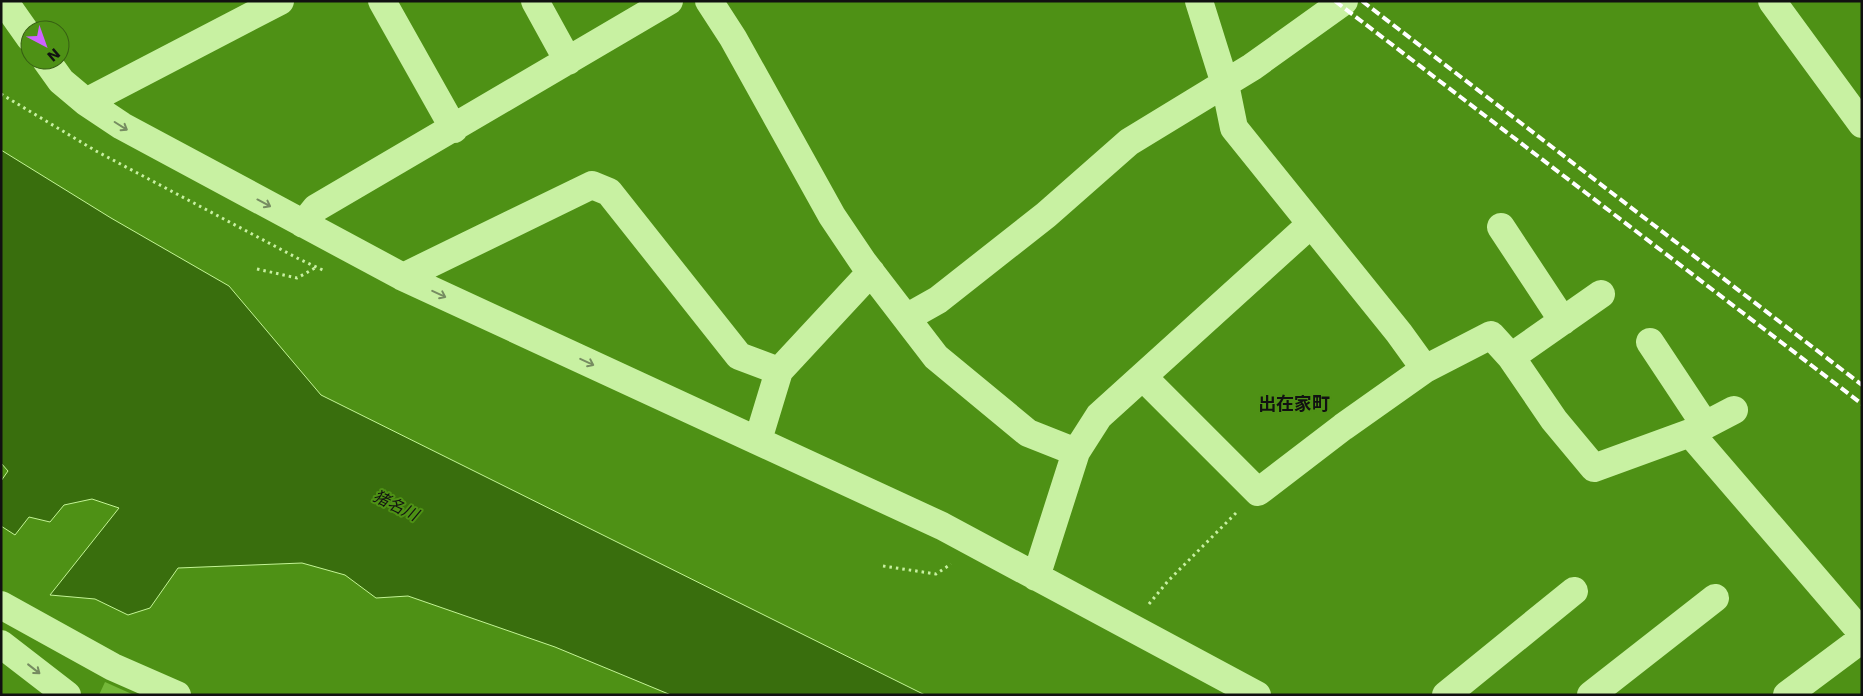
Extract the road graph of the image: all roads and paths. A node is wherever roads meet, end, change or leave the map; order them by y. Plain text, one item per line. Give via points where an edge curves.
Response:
1 (4, 1) edge
2 (280, 1) edge
3 (382, 1) edge
4 (535, 1) edge
5 (669, 1) edge
6 (709, 1) edge
7 (1199, 1) edge
8 (1344, 1) edge
9 (1772, 1) edge
10 (20, 24) edge
11 (568, 61) junction
12 (53, 70) edge
13 (1226, 84) junction
14 (86, 102) junction
15 (1862, 124) edge
16 (454, 129) junction
17 (303, 224) junction
18 (1311, 224) junction
19 (1501, 227) dead end
20 (316, 267) dead end
21 (257, 269) dead end
22 (871, 272) junction
23 (403, 277) junction
24 (1601, 294) dead end
25 (906, 318) junction
26 (1563, 321) junction
27 (1650, 342) dead end
28 (1511, 357) junction
29 (1425, 369) junction
30 (779, 371) junction
31 (1143, 377) junction
32 (1734, 410) dead end
33 (1698, 429) junction
34 (758, 440) junction
35 (1076, 452) junction
36 (1258, 492) junction
37 (951, 565) dead end
38 (882, 566) dead end
39 (1036, 577) junction
40 (1574, 591) dead end
41 (1715, 598) dead end
42 (1, 605) edge
43 (1130, 628) junction
44 (1862, 633) edge
45 (1862, 640) edge
46 (1, 644) edge
47 (67, 695) edge
48 (177, 695) edge
49 (1257, 695) edge
50 (1446, 695) edge
51 (1591, 695) edge
52 (1787, 695) edge

1 - 10 street
2 - 14 street
3 - 16 street
4 - 11 street
5 - 11 street
6 - 22 street via 832,216
7 - 13 street
8 - 13 street
9 - 15 street
11 - 16 street
12 - 14 street
13 - 18 street via 1234,128
13 - 25 street via 1129,142 1046,215 938,300
14 -> 17 street via 122,126
16 - 17 street via 316,208
17 - 23 street
18 - 29 street
18 - 31 street
19 - 26 street
20 - 21 path via 298,278
22 - 25 street
22 - 30 street
23 - 30 street via 592,185 609,192 739,356
23 -> 34 street
24 - 26 street
25 - 35 street via 936,357 1028,433
26 - 28 street
27 - 33 street
28 - 29 street via 1491,335
28 - 33 street via 1554,420 1594,468
29 - 36 street
30 - 34 street
31 - 35 street via 1099,416
31 - 36 street
32 - 33 street
33 - 44 street
34 - 39 street via 942,526
35 - 39 street
36 - 43 path via 1168,581
37 - 38 path via 936,574
39 - 43 street
40 - 50 street
41 - 51 street
42 - 48 street via 113,667
43 - 49 street
45 - 52 street
46 -> 47 street

